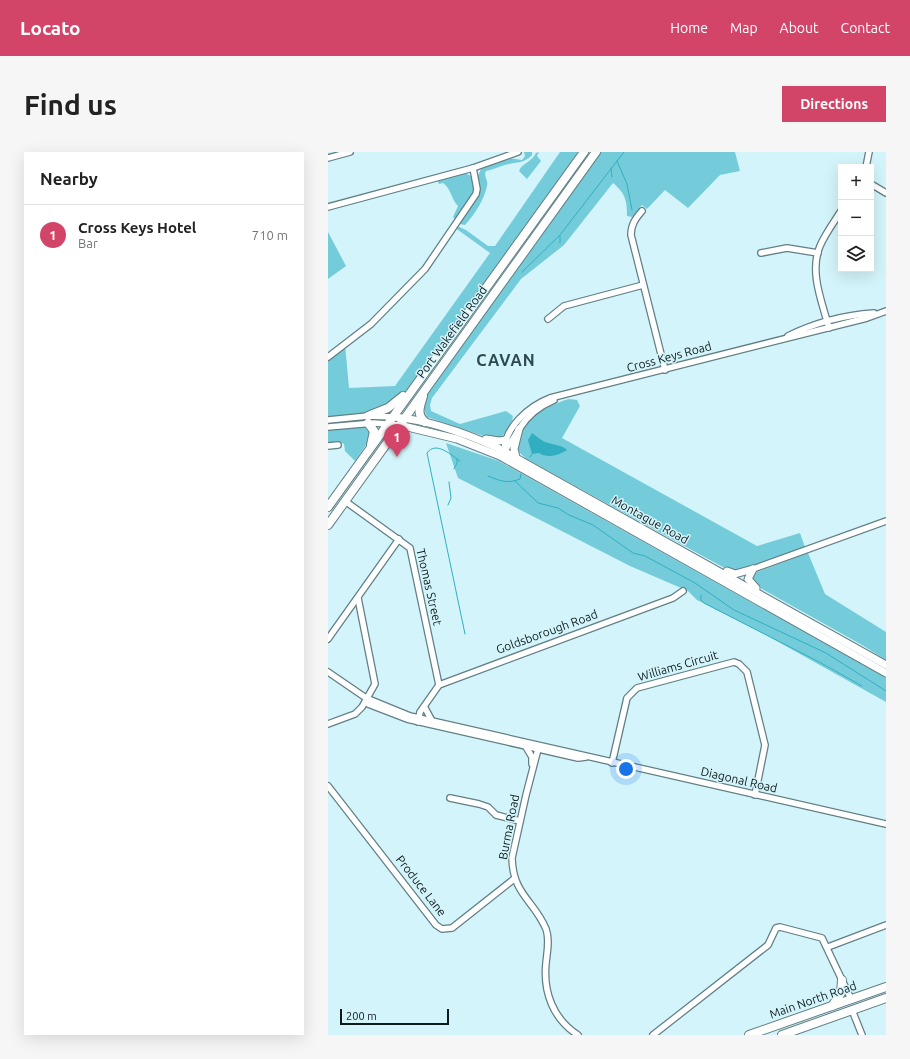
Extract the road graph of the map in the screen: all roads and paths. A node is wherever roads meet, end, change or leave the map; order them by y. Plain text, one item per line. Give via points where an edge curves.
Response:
1 (350, 152) edge
2 (518, 152) edge
3 (584, 152) edge
4 (596, 152) edge
5 (869, 152) edge
6 (328, 158) edge
7 (867, 164) edge
8 (473, 168) junction
9 (874, 186) edge
10 (886, 193) edge
11 (328, 207) edge
12 (642, 211) dead end
13 (838, 216) edge
14 (761, 253) dead end
15 (818, 253) junction
16 (642, 285) junction
17 (883, 312) edge
18 (548, 319) dead end
19 (828, 325) junction
20 (328, 358) edge
21 (665, 370) junction
22 (424, 373) junction
23 (425, 390) junction
24 (561, 396) junction
25 (405, 418) junction
26 (328, 420) edge
27 (368, 420) junction
28 (391, 420) junction
29 (425, 422) junction
30 (399, 425) junction
31 (328, 427) edge
32 (519, 428) junction
33 (453, 431) junction
34 (506, 440) junction
35 (338, 445) dead end
36 (328, 446) edge
37 (481, 447) junction
38 (370, 450) junction
39 (504, 451) junction
40 (516, 457) junction
41 (535, 475) junction
42 (345, 501) junction
43 (329, 506) edge
44 (886, 521) edge
45 (328, 525) edge
46 (399, 539) junction
47 (699, 560) junction
48 (754, 569) junction
49 (683, 591) dead end
50 (358, 598) junction
51 (769, 599) junction
52 (328, 639) edge
53 (886, 665) edge
54 (328, 672) edge
55 (886, 673) edge
56 (328, 677) edge
57 (439, 685) junction
58 (365, 700) junction
59 (426, 706) junction
60 (420, 720) junction
61 (432, 721) junction
62 (328, 724) edge
63 (528, 744) junction
64 (538, 749) junction
65 (586, 757) junction
66 (612, 763) junction
67 (532, 770) junction
68 (328, 786) edge
69 (755, 794) junction
70 (450, 798) dead end
71 (520, 821) junction
72 (886, 824) edge
73 (514, 879) junction
74 (886, 925) edge
75 (828, 947) junction
76 (842, 980) junction
77 (886, 987) edge
78 (886, 998) edge
79 (851, 999) junction
80 (832, 1006) junction
81 (852, 1010) junction
82 (836, 1016) junction
83 (763, 1030) junction
84 (578, 1035) edge
85 (653, 1035) edge
86 (749, 1035) edge
87 (756, 1035) edge
88 (782, 1035) edge
89 (862, 1035) edge

1 - 6 street
2 - 8 street
3 - 22 highway, Port Wakefield Road
4 - 23 highway, Port Wakefield Road
5 - 7 street
8 - 11 street
8 - 20 street via 476,194 425,269 371,324
9 - 10 street
12 - 16 street via 634,219 630,235
13 - 15 street via 822,241
14 - 15 street via 787,248
15 - 19 street via 816,275
16 - 18 street via 564,306
16 - 21 street
17 - 19 street, Cross Keys Road via 867,318
19 - 21 street, Cross Keys Road
21 - 24 street, Cross Keys Road
22 - 27 highway via 397,402
22 - 28 highway, Port Wakefield Road
23 - 25 highway, Port Wakefield Road
23 - 29 highway via 419,412
24 - 32 street, Cross Keys Road via 537,409
24 - 34 street, Cross Keys Road via 550,398 530,409 516,423
25 - 28 main road, Montague Road
25 - 29 main road, Montague Road
25 - 30 highway, Port Wakefield Road
26 - 27 street
27 - 28 street
27 - 31 street
27 - 38 highway via 374,431
28 - 30 street
28 - 38 highway, Port Wakefield Road
29 - 33 main road, Montague Road
30 - 37 main road, Montague Road via 439,433
30 - 42 highway, Port Wakefield Road
32 - 39 street, Cross Keys Road
32 - 40 main road via 514,450
33 - 34 main road via 494,441
33 - 39 main road, Montague Road
34 - 39 street, Cross Keys Road
35 - 36 street
37 - 39 main road
37 - 41 main road, Montague Road
38 - 43 highway, Port Wakefield Road
39 - 40 main road, Montague Road
39 - 41 main road via 506,456
40 - 47 main road, Montague Road
41 - 55 main road, Montague Road
42 - 43 highway via 339,500
42 - 45 highway, Port Wakefield Road
42 - 46 street, Thomas Street
44 - 48 street
46 - 50 street
46 - 57 street, Thomas Street via 410,548
47 - 48 main road via 734,574
47 - 51 main road, Montague Road
48 - 51 main road via 749,581
49 - 57 street, Goldsborough Road via 673,598
50 - 52 street
50 - 58 street via 375,684
51 - 53 main road, Montague Road
54 - 58 street, Diagonal Road
56 - 58 street, Diagonal Road
57 - 59 street
58 - 60 street, Diagonal Road via 388,712
58 - 62 street via 355,714
59 - 60 street
59 - 61 street
60 - 61 street, Diagonal Road
60 - 63 street, Diagonal Road
61 - 63 street, Diagonal Road
63 - 64 street
63 - 65 street, Diagonal Road via 579,753
63 - 67 street
64 - 65 street, Diagonal Road via 578,758
64 - 67 street, Burma Road
65 - 66 street, Diagonal Road
66 - 69 street, Diagonal Road
66 - 69 street, Williams Circuit via 627,698 637,688 734,662 746,672 765,739 765,753
67 - 71 street, Burma Road
68 - 73 street, Produce Lane via 436,925 442,929 452,928
69 - 72 street, Diagonal Road
70 - 71 street via 480,804 496,814
71 - 73 street, Burma Road via 512,858
73 - 84 street, Burma Road via 546,930 546,988 551,1005 562,1022
74 - 75 street
75 - 76 street
75 - 85 street via 822,938 776,928 768,944
76 - 79 street
76 - 80 highway via 841,993
77 - 79 highway, Main North Road
78 - 81 highway, Main North Road
79 - 80 highway, Main North Road
79 - 82 highway
80 - 83 highway, Main North Road
81 - 82 highway, Main North Road
81 - 89 street
82 - 88 highway, Main North Road
83 - 86 highway, Main North Road
83 - 87 highway

